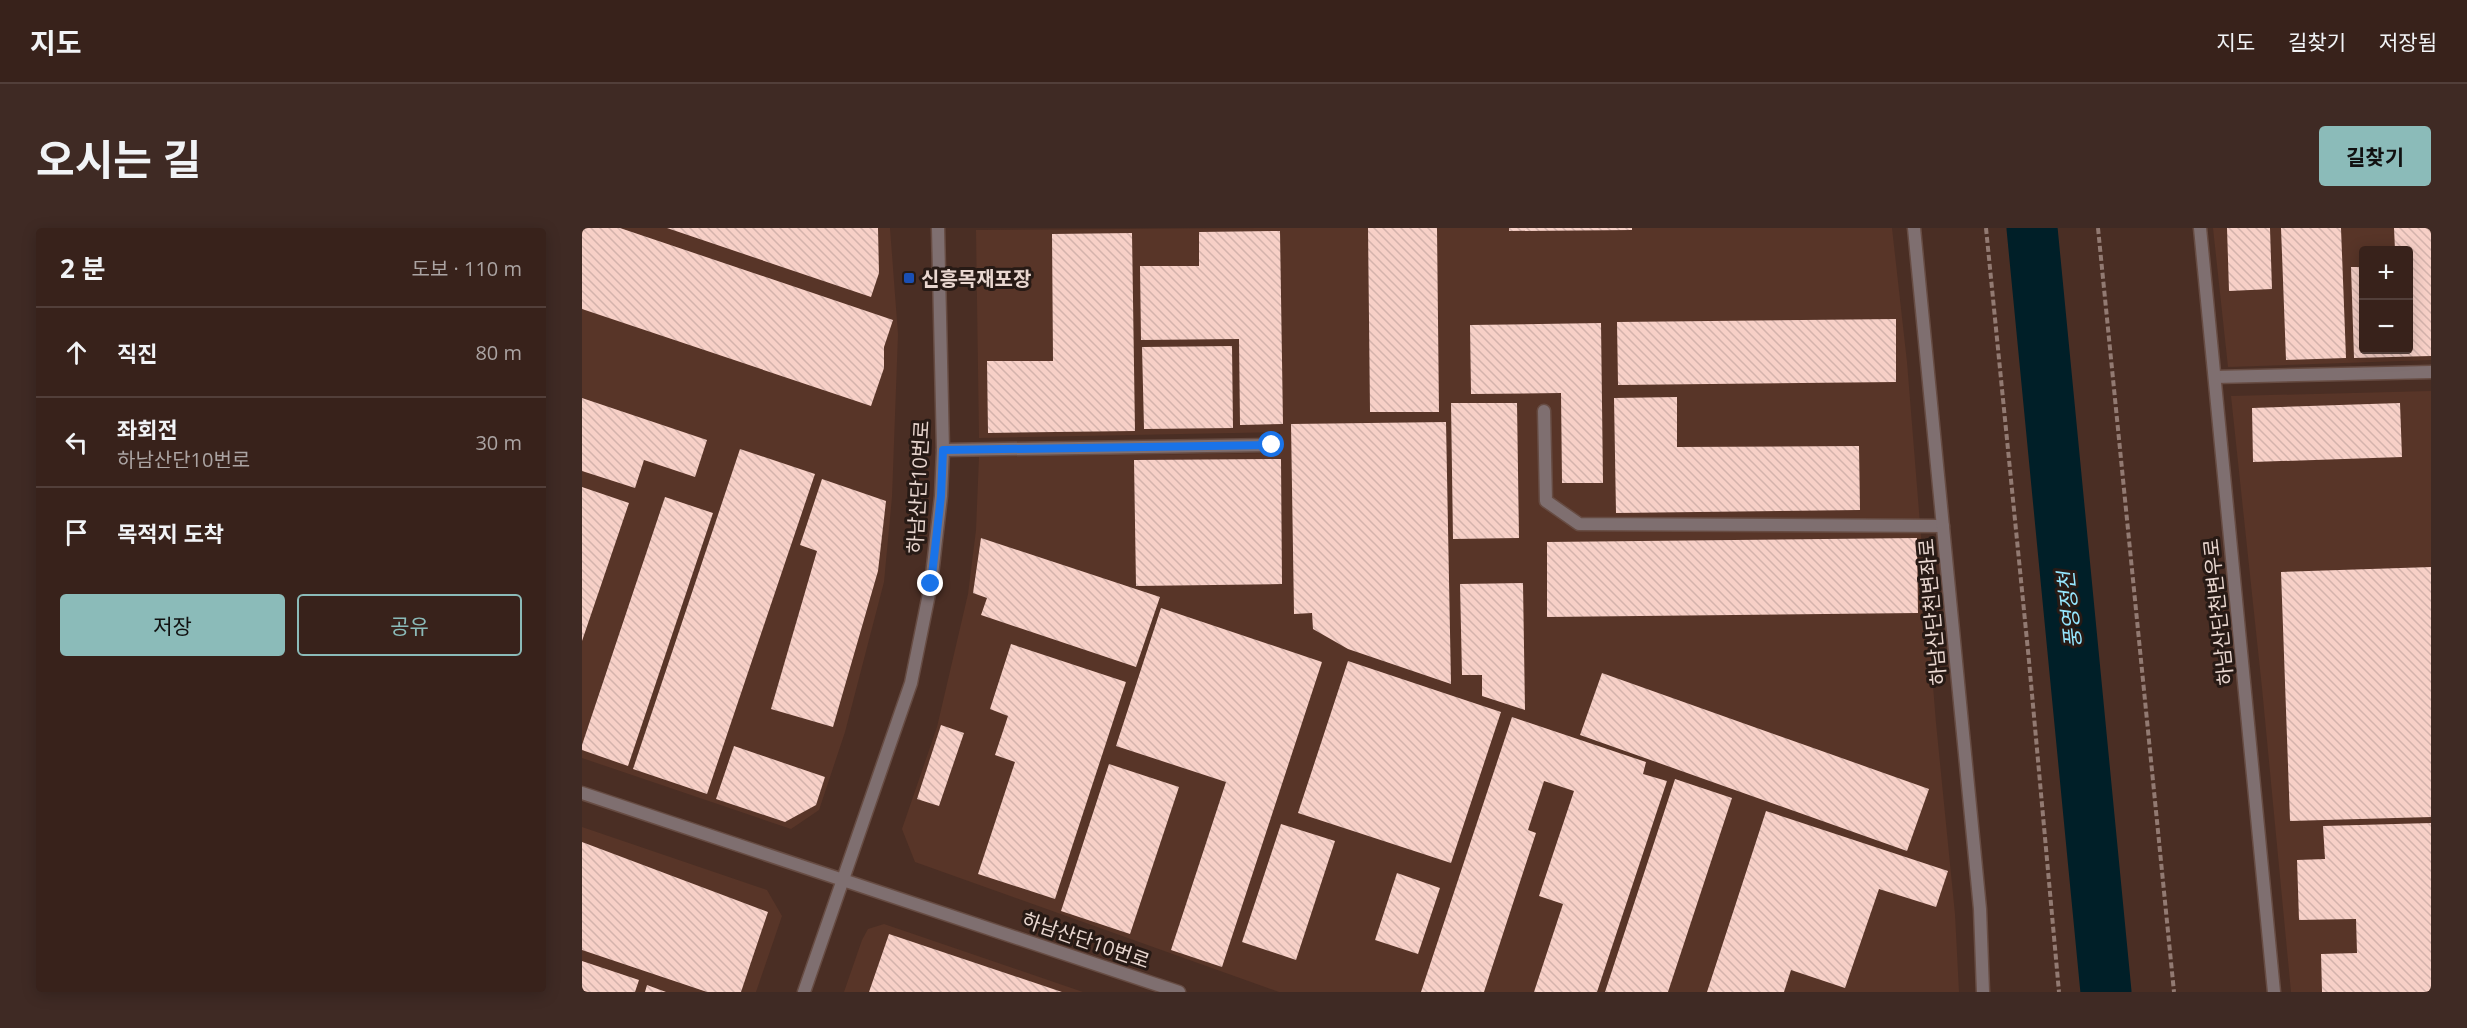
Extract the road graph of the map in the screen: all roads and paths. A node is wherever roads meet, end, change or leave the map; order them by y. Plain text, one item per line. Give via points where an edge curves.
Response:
1 (938, 228) edge
2 (1914, 228) edge
3 (1986, 228) edge
4 (2098, 228) edge
5 (2200, 228) edge
6 (2431, 372) edge
7 (2215, 377) junction
8 (1544, 411) dead end
9 (1272, 445) dead end
10 (943, 450) junction
11 (1943, 525) junction
12 (582, 793) edge
13 (843, 878) junction
14 (804, 992) edge
15 (1179, 992) edge
16 (1983, 992) edge
17 (2059, 992) edge
18 (2174, 992) edge
19 (2274, 992) edge

1 - 10 street, 하남산단10번로
2 - 11 street, 하남산단천변좌로
3 - 17 path
4 - 18 path
5 - 7 street, 하남산단천변우로
6 - 7 street
7 - 19 street, 하남산단천변우로
8 - 11 street via 1546,501 1579,524
9 - 10 street
10 - 13 street, 하남산단10번로 via 931,584 911,683
11 - 16 street, 하남산단천변좌로 via 1980,909
12 - 13 street, 하남산단10번로
13 - 14 street
13 - 15 street, 하남산단10번로

